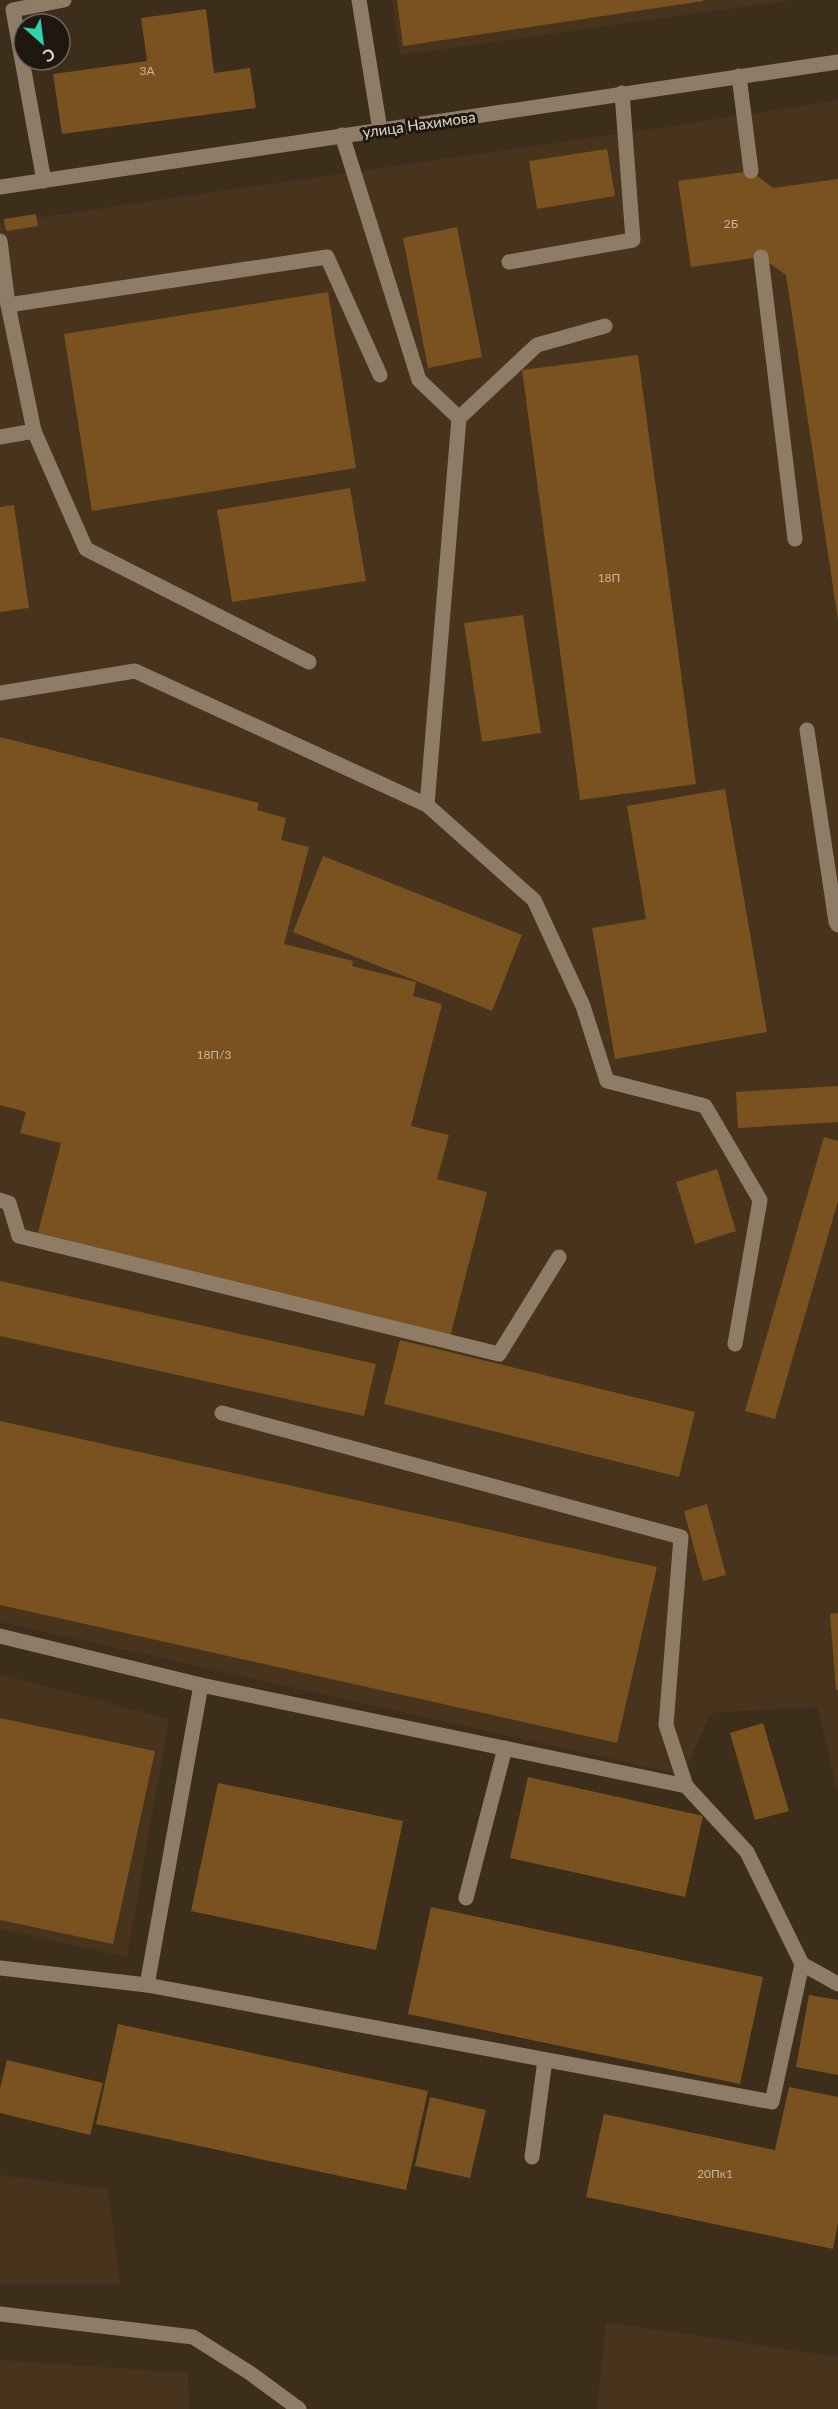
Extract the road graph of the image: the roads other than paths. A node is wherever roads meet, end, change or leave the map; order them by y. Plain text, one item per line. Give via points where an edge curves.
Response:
1 (64, 0) edge
2 (359, 0) edge
3 (838, 62) edge
4 (739, 76) junction
5 (622, 93) junction
6 (381, 130) junction
7 (342, 135) junction
8 (751, 171) dead end
9 (44, 181) junction
10 (0, 187) edge
11 (0, 241) edge
12 (761, 257) dead end
13 (509, 262) dead end
14 (8, 305) junction
15 (605, 326) dead end
16 (380, 375) dead end
17 (459, 418) junction
18 (34, 431) junction
19 (0, 437) edge
20 (795, 539) dead end
21 (309, 662) dead end
22 (0, 693) edge
23 (807, 730) dead end
24 (427, 805) junction
25 (838, 925) edge
26 (0, 1200) edge
27 (559, 1257) dead end
28 (735, 1344) dead end
29 (222, 1413) dead end
30 (0, 1636) edge
31 (201, 1685) junction
32 (505, 1748) junction
33 (686, 1786) junction
34 (466, 1898) dead end
35 (802, 1964) junction
36 (0, 1968) edge
37 (838, 1984) edge
38 (147, 1985) junction
39 (545, 2060) junction
40 (532, 2157) dead end
41 (0, 2314) edge
42 (298, 2409) edge

1 - 9 street via 13,10
2 - 6 street
3 - 4 street, улица Нахимова
4 - 5 street, улица Нахимова
4 - 8 street
5 - 6 street, улица Нахимова
5 - 13 street via 633,240
6 - 7 street, улица Нахимова
7 - 9 street, улица Нахимова
7 - 17 street via 419,380
9 - 10 street, улица Нахимова
11 - 14 street
12 - 20 street
14 - 16 street via 327,257
14 - 18 street
15 - 17 street via 537,345
17 - 24 street
18 - 19 street
18 - 21 street via 86,549
22 - 24 street via 135,671
23 - 25 street
24 - 28 street via 534,900 583,1006 607,1081 705,1106 760,1200
26 - 27 street via 9,1203 19,1236 500,1354
29 - 33 street via 681,1538 666,1725
30 - 31 street
31 - 32 street
31 - 38 street
32 - 33 street
32 - 34 street
33 - 35 street via 747,1852
35 - 37 street
35 - 39 street via 772,2102
36 - 38 street
38 - 39 street
39 - 40 street
41 - 42 street via 193,2337

